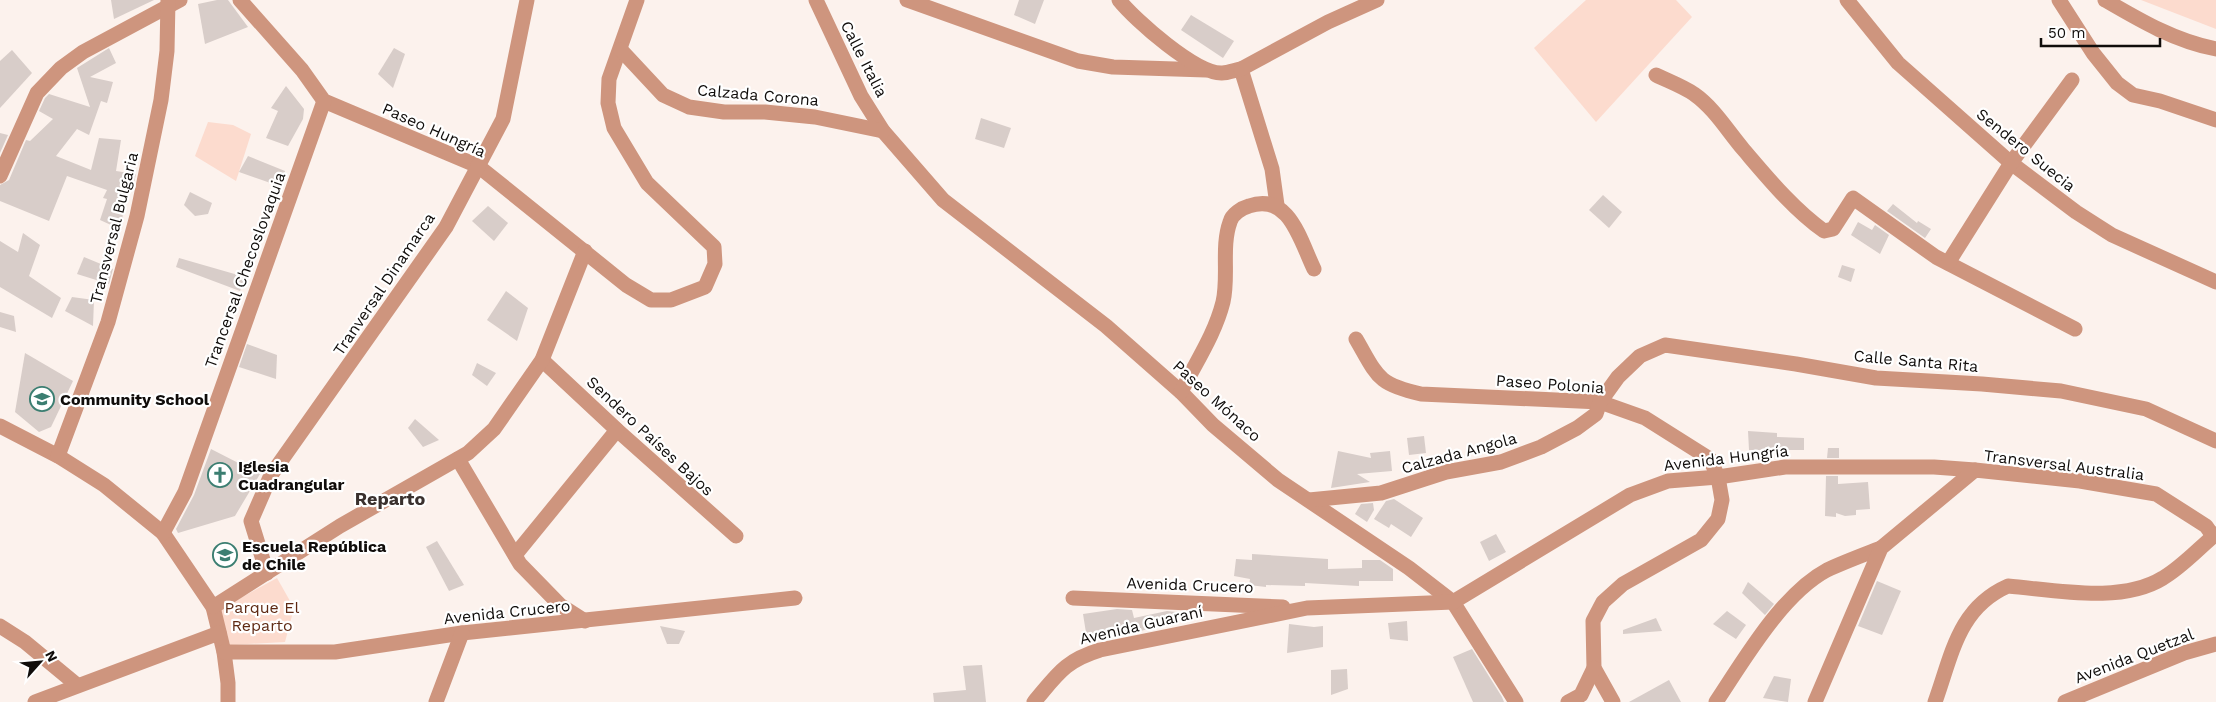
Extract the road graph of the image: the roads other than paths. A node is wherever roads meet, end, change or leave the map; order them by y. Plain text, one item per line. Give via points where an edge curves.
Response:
1 (240, 0) edge
2 (527, 0) edge
3 (816, 0) edge
4 (907, 0) edge
5 (1118, 0) edge
6 (1377, 0) edge
7 (1847, 0) edge
8 (2059, 0) edge
9 (2105, 0) edge
10 (169, 2) edge
11 (635, 4) edge
12 (2216, 49) edge
13 (621, 50) junction
14 (1241, 69) junction
15 (1206, 70) junction
16 (1656, 75) dead end
17 (2072, 80) dead end
18 (324, 101) junction
19 (2216, 120) edge
20 (883, 132) junction
21 (2011, 163) junction
22 (478, 166) junction
23 (0, 176) edge
24 (1277, 205) junction
25 (585, 251) junction
26 (1948, 263) junction
27 (1314, 269) dead end
28 (2216, 282) edge
29 (2075, 329) dead end
30 (1356, 339) dead end
31 (542, 360) junction
32 (1181, 392) junction
33 (1600, 402) junction
34 (0, 426) edge
35 (617, 430) junction
36 (2216, 441) edge
37 (58, 456) junction
38 (458, 459) junction
39 (1975, 470) junction
40 (1718, 477) junction
41 (1308, 500) junction
42 (164, 533) junction
43 (2214, 535) edge
44 (736, 536) dead end
45 (1881, 548) junction
46 (515, 555) junction
47 (267, 573) junction
48 (795, 598) dead end
49 (1072, 598) dead end
50 (1453, 602) junction
51 (213, 607) junction
52 (1307, 608) junction
53 (585, 621) junction
54 (0, 626) edge
55 (219, 633) junction
56 (462, 633) junction
57 (2216, 644) edge
58 (224, 652) junction
59 (1594, 668) junction
60 (77, 685) junction
61 (2104, 695) edge
62 (35, 702) edge
63 (228, 702) edge
64 (436, 702) edge
65 (1034, 702) edge
66 (1516, 702) edge
67 (1568, 702) edge
68 (1613, 702) edge
69 (1716, 702) edge
70 (1815, 702) edge
71 (1935, 702) edge
72 (2066, 702) edge

1 - 18 street via 302,70
2 - 22 street, Tranversal Dinamarca via 504,119
3 - 20 street, Calle Italia via 861,96
4 - 15 street via 1078,61 1113,68
5 - 15 street via 1164,42
6 - 14 street via 1328,22
7 - 21 street, Sendero Suecia via 1898,63
8 - 19 street via 2117,83 2133,94
9 - 12 street via 2154,29
10 - 23 street via 60,68 37,93
10 - 37 street, Transversal Bulgaria via 161,100 137,216 108,322
11 - 13 street
13 - 20 street, Calzada Corona via 663,95 689,107 816,117
13 - 25 street, Paseo Hungría via 609,79 608,103 614,128 647,183 714,248 715,264 704,287 671,300 651,300 626,285
14 - 15 street via 1222,73
14 - 24 street via 1272,169
16 - 26 street via 1694,94 1716,114 1777,186 1824,231 1833,228 1854,198
17 - 21 street
18 - 22 street, Paseo Hungría
18 - 42 street, Trancersal Checoslovaquia via 185,492
20 - 32 street, Paseo Mónaco via 943,200 1106,326
21 - 26 street
21 - 28 street, Sendero Suecia via 2112,235
22 - 25 street, Paseo Hungría
22 - 47 street, Tranversal Dinamarca via 446,227 271,475 251,521
24 - 27 street via 1287,214
24 - 32 street via 1261,202 1241,208 1230,221 1224,299 1216,327
25 - 31 street
26 - 29 street
30 - 33 street, Paseo Polonia via 1382,381 1395,388 1421,394
31 - 35 street, Sendero Países Bajos
31 - 38 street via 494,429
32 - 41 street, Paseo Mónaco via 1278,480
33 - 36 street, Calle Santa Rita via 1618,376 1640,356 1665,345 1876,378 2061,391 2146,410
33 - 40 street, Paseo Polonia via 1645,418 1702,454 1710,460
33 - 41 street, Calzada Angola via 1596,414 1577,428 1541,447 1501,462 1446,472 1381,493
34 - 37 street
35 - 44 street, Sendero Países Bajos
35 - 46 street
37 - 42 street via 104,485
38 - 46 street
38 - 47 street via 340,526
39 - 40 street, Avenida Hungría via 1785,467
39 - 43 street, Transversal Australia via 2080,481 2156,494 2206,526
39 - 45 street, Transversal Australia
40 - 50 street, Avenida Hungría via 1668,481 1630,495
40 - 59 street, Paseo Polonia via 1722,500 1718,519 1701,540 1623,584 1602,602 1593,621
41 - 50 street, Paseo Mónaco
42 - 51 street
43 - 71 street via 2164,578 2137,591 2109,594 2008,586 1996,592 1980,603 1963,624
45 - 69 street via 1826,571 1794,596 1769,624
45 - 70 street, Transversal Australia
46 - 53 street via 560,605
47 - 51 street
48 - 53 street, Avenida Crucero
49 - 52 street, Avenida Crucero
50 - 52 street, Avenida Guaraní
50 - 66 street, Paseo Mónaco
51 - 55 street
52 - 65 street, Avenida Guaraní via 1079,656 1063,667
53 - 56 street, Avenida Crucero
54 - 60 street via 25,642
55 - 58 street
55 - 60 street
56 - 58 street, Avenida Crucero via 335,652
56 - 64 street
57 - 61 street, Avenida Quetzal via 2184,653
58 - 63 street
59 - 67 street via 1581,695
59 - 68 street, Paseo Polonia
60 - 62 street
61 - 72 street, Avenida Quetzal

